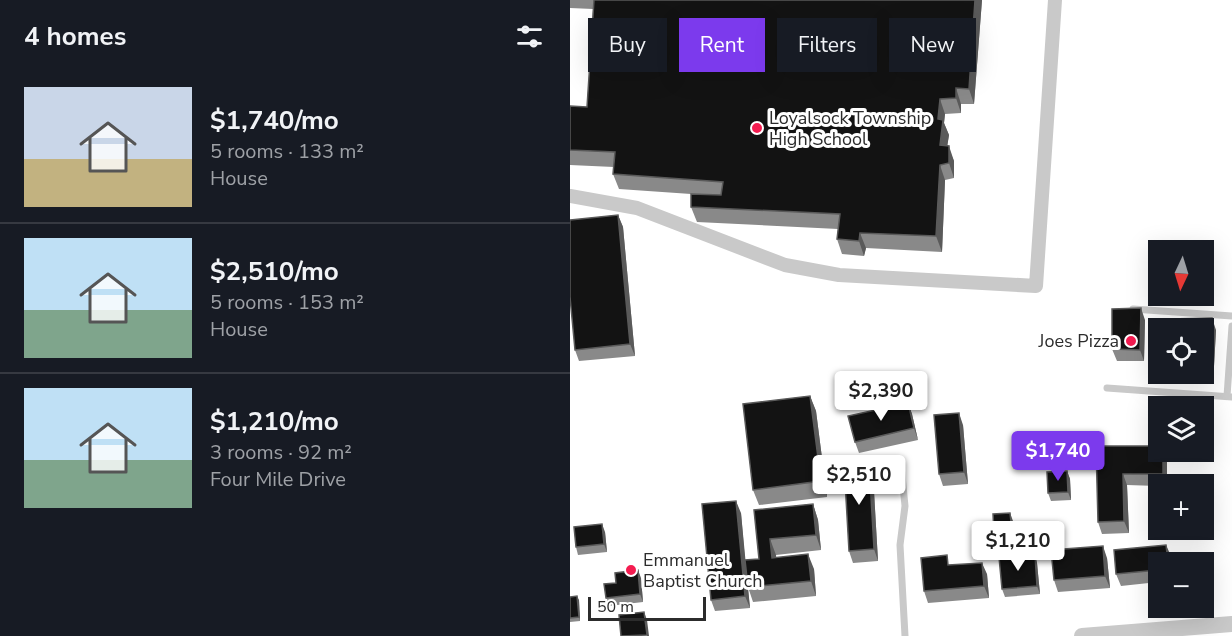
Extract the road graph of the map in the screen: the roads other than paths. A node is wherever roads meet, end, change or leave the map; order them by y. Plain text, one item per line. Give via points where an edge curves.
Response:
1 (1056, 0) edge
2 (570, 196) edge
3 (1131, 309) edge
4 (1232, 316) edge
5 (1232, 326) edge
6 (1107, 388) dead end
7 (1229, 397) edge
8 (901, 465) dead end
9 (1232, 624) edge
10 (905, 636) edge
11 (1082, 636) edge

1 - 2 street via 1036,286 839,275 785,265 637,208
3 - 4 lane
5 - 7 lane
6 - 7 lane
8 - 10 lane via 905,506 900,545
9 - 11 street

